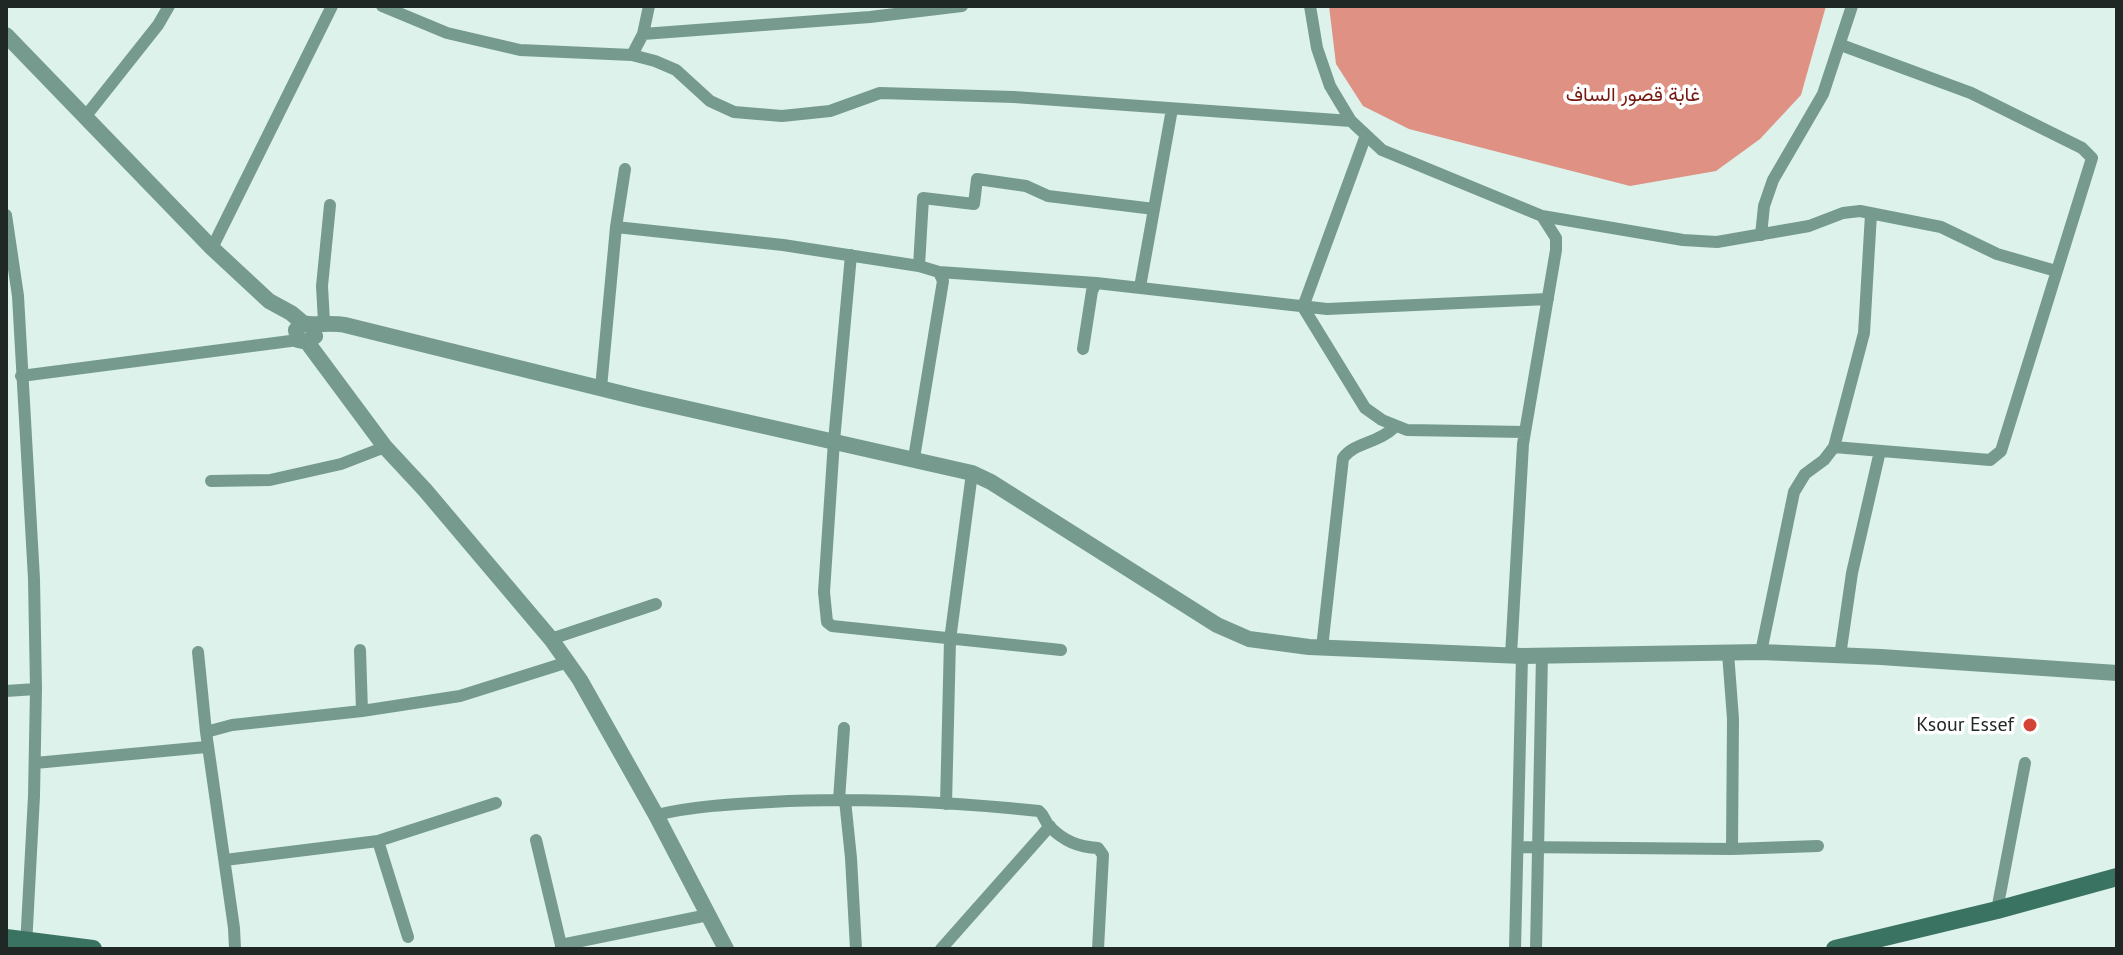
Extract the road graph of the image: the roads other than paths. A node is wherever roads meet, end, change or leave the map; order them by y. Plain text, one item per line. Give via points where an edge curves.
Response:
1 (169, 6) edge
2 (332, 6) edge
3 (382, 6) edge
4 (649, 6) edge
5 (962, 6) edge
6 (1310, 6) edge
7 (1852, 6) edge
8 (870, 11) edge
9 (643, 34) junction
10 (6, 35) edge
11 (1841, 45) junction
12 (632, 55) junction
13 (1172, 109) junction
14 (85, 117) junction
15 (1351, 121) junction
16 (1366, 135) junction
17 (625, 169) dead end
18 (330, 205) dead end
19 (1154, 209) junction
20 (1871, 214) junction
21 (6, 215) edge
22 (1542, 216) junction
23 (616, 227) junction
24 (1761, 235) junction
25 (9, 244) edge
26 (212, 248) junction
27 (851, 255) junction
28 (919, 266) junction
29 (2056, 271) junction
30 (939, 272) junction
31 (1096, 283) junction
32 (1140, 287) junction
33 (1548, 299) junction
34 (1303, 307) junction
35 (307, 332) junction
36 (1083, 349) dead end
37 (21, 376) junction
38 (601, 388) junction
39 (1395, 427) junction
40 (1525, 432) junction
41 (834, 441) junction
42 (385, 447) junction
43 (1834, 447) junction
44 (1880, 451) junction
45 (914, 458) junction
46 (972, 473) junction
47 (211, 481) dead end
48 (656, 604) dead end
49 (551, 639) junction
50 (950, 640) junction
51 (1322, 648) junction
52 (360, 650) dead end
53 (1061, 650) dead end
54 (198, 652) dead end
55 (1761, 652) junction
56 (1728, 653) junction
57 (1516, 655) junction
58 (1542, 655) junction
59 (1840, 656) junction
60 (568, 662) junction
61 (2117, 673) edge
62 (36, 689) junction
63 (6, 691) edge
64 (362, 711) junction
65 (844, 728) dead end
66 (206, 732) junction
67 (206, 747) junction
68 (35, 763) junction
69 (2025, 763) dead end
70 (842, 800) junction
71 (496, 803) dead end
72 (946, 804) junction
73 (656, 815) junction
74 (1050, 826) junction
75 (536, 840) dead end
76 (378, 841) junction
77 (1818, 846) dead end
78 (1518, 847) junction
79 (1539, 848) junction
80 (1732, 849) junction
81 (225, 860) junction
82 (2117, 877) edge
83 (1997, 910) junction
84 (708, 915) junction
85 (408, 937) dead end
86 (6, 938) edge
87 (26, 944) edge
88 (561, 947) edge
89 (93, 949) edge
90 (235, 949) edge
91 (726, 949) edge
92 (856, 949) edge
93 (941, 949) edge
94 (1098, 949) edge
95 (1515, 949) edge
96 (1536, 949) edge
97 (1835, 949) edge

1 - 14 street
2 - 26 street
3 - 12 street via 447,33 520,50
4 - 9 street
5 - 8 street
6 - 15 street via 1330,86
7 - 11 street
8 - 9 street
9 - 12 street
10 - 14 street
11 - 24 street via 1823,94 1773,180
11 - 29 street via 1971,93 2090,154 2092,163
12 - 13 street via 676,70 710,101 734,112 782,116 830,111 880,93
13 - 15 street
13 - 19 street
14 - 26 street
15 - 16 street
16 - 22 street via 1382,150
16 - 34 street
17 - 23 street
18 - 35 street via 322,286
19 - 28 street via 1048,196 1026,186 977,179 974,204 923,198
19 - 32 street
20 - 24 street via 1843,213
20 - 29 street via 1941,227 1997,254
20 - 43 street via 1864,333
21 - 25 street
22 - 24 street via 1683,240 1717,242
22 - 33 street via 1556,238
23 - 27 street
23 - 38 street
25 - 37 street via 18,296
26 - 35 street via 269,301 274,313
27 - 28 street
27 - 41 street
28 - 30 street
29 - 44 street via 2001,451 1990,460
30 - 31 street
30 - 45 street via 943,281
31 - 32 street
31 - 36 street
32 - 34 street
33 - 34 street
33 - 40 street
34 - 39 street via 1365,408
35 - 37 street
35 - 38 street
35 - 42 street
37 - 62 street
38 - 41 street
39 - 40 street
39 - 51 street via 1343,458
40 - 57 street
41 - 45 street
41 - 50 street via 824,592 827,622
42 - 47 street via 341,464 270,480
42 - 49 street
43 - 44 street
43 - 55 street via 1794,492
44 - 59 street via 1852,573
45 - 46 street
46 - 50 street
46 - 51 street via 1230,632 1262,642
48 - 49 street
49 - 60 street
50 - 53 street
50 - 72 street
51 - 57 street
52 - 64 street
54 - 66 street
55 - 56 street
55 - 59 street
56 - 58 street
56 - 80 street
57 - 58 street
57 - 78 street
58 - 79 street
59 - 61 street
60 - 64 street via 460,696
60 - 73 street
62 - 63 street
62 - 68 street
64 - 66 street
65 - 70 street
66 - 67 street
67 - 68 street
67 - 81 street
68 - 87 street
69 - 83 street
70 - 72 street
70 - 73 street via 688,808
70 - 92 street
71 - 76 street
72 - 74 street via 1039,811
73 - 84 street
74 - 93 street
74 - 94 street via 1077,846 1098,848 1103,855
75 - 88 street
76 - 81 street
76 - 85 street
77 - 80 street
78 - 79 street
78 - 95 street
79 - 80 street
79 - 96 street
81 - 90 street
82 - 83 main road
83 - 97 main road
84 - 88 street
84 - 91 street
86 - 87 main road
87 - 89 main road

